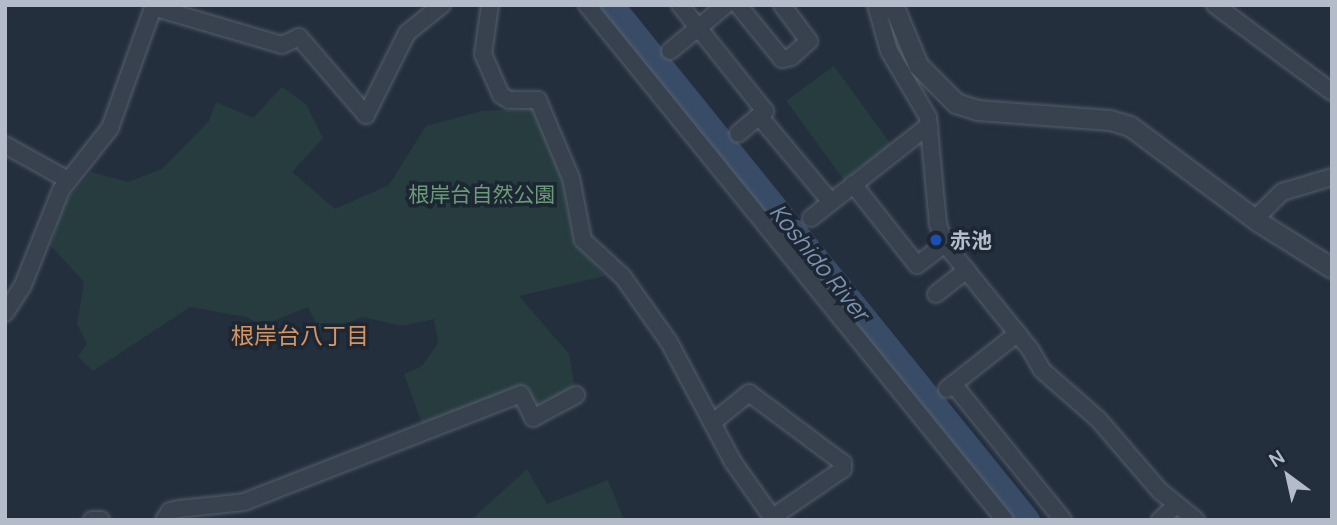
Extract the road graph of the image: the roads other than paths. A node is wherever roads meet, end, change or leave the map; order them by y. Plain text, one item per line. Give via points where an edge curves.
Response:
1 (442, 5) edge
2 (490, 5) edge
3 (587, 5) edge
4 (680, 5) edge
5 (726, 5) edge
6 (738, 5) edge
7 (782, 5) edge
8 (876, 5) edge
9 (893, 5) edge
10 (1215, 5) edge
11 (154, 6) edge
12 (699, 28) junction
13 (670, 51) dead end
14 (1332, 92) edge
15 (759, 116) junction
16 (929, 125) junction
17 (738, 134) dead end
18 (5, 145) edge
19 (1332, 177) edge
20 (68, 180) junction
21 (853, 184) junction
22 (831, 202) junction
23 (811, 218) dead end
24 (1255, 219) junction
25 (945, 244) junction
26 (1332, 268) edge
27 (967, 270) junction
28 (936, 294) dead end
29 (5, 313) edge
30 (1018, 333) junction
31 (576, 395) dead end
32 (712, 423) junction
33 (1177, 505) junction
34 (773, 518) edge
35 (92, 520) edge
36 (101, 520) edge
37 (164, 520) edge
38 (1005, 520) edge
39 (1063, 520) edge
40 (1160, 520) edge
41 (1196, 520) edge

1 - 11 street via 407,33 366,115 299,37 282,46
2 - 32 street via 482,54 500,95 509,100 538,100 570,178 583,240 623,277 669,342
3 - 38 street
4 - 12 street
5 - 12 street
6 - 7 street via 782,59 792,57 809,41
8 - 16 street via 889,51 924,106
9 - 24 street via 918,65 956,103 977,110 1121,122
10 - 14 street
11 - 20 street via 110,128
12 - 13 street
12 - 15 street via 765,111
15 - 17 street
15 - 22 street
16 - 21 street
16 - 25 street via 938,224
18 - 20 street
19 - 24 street via 1273,196
20 - 29 street via 23,285
21 - 22 street
21 - 25 street via 917,265
22 - 23 street
24 - 26 street
25 - 27 street
27 - 28 street
27 - 30 street
30 - 33 street via 1042,370 1098,419
30 - 39 street via 949,387
31 - 37 street via 533,418 521,394 244,502 170,511
32 - 34 street
32 - 34 street via 749,393 843,463 843,469
33 - 40 street
33 - 41 street
35 - 36 street

